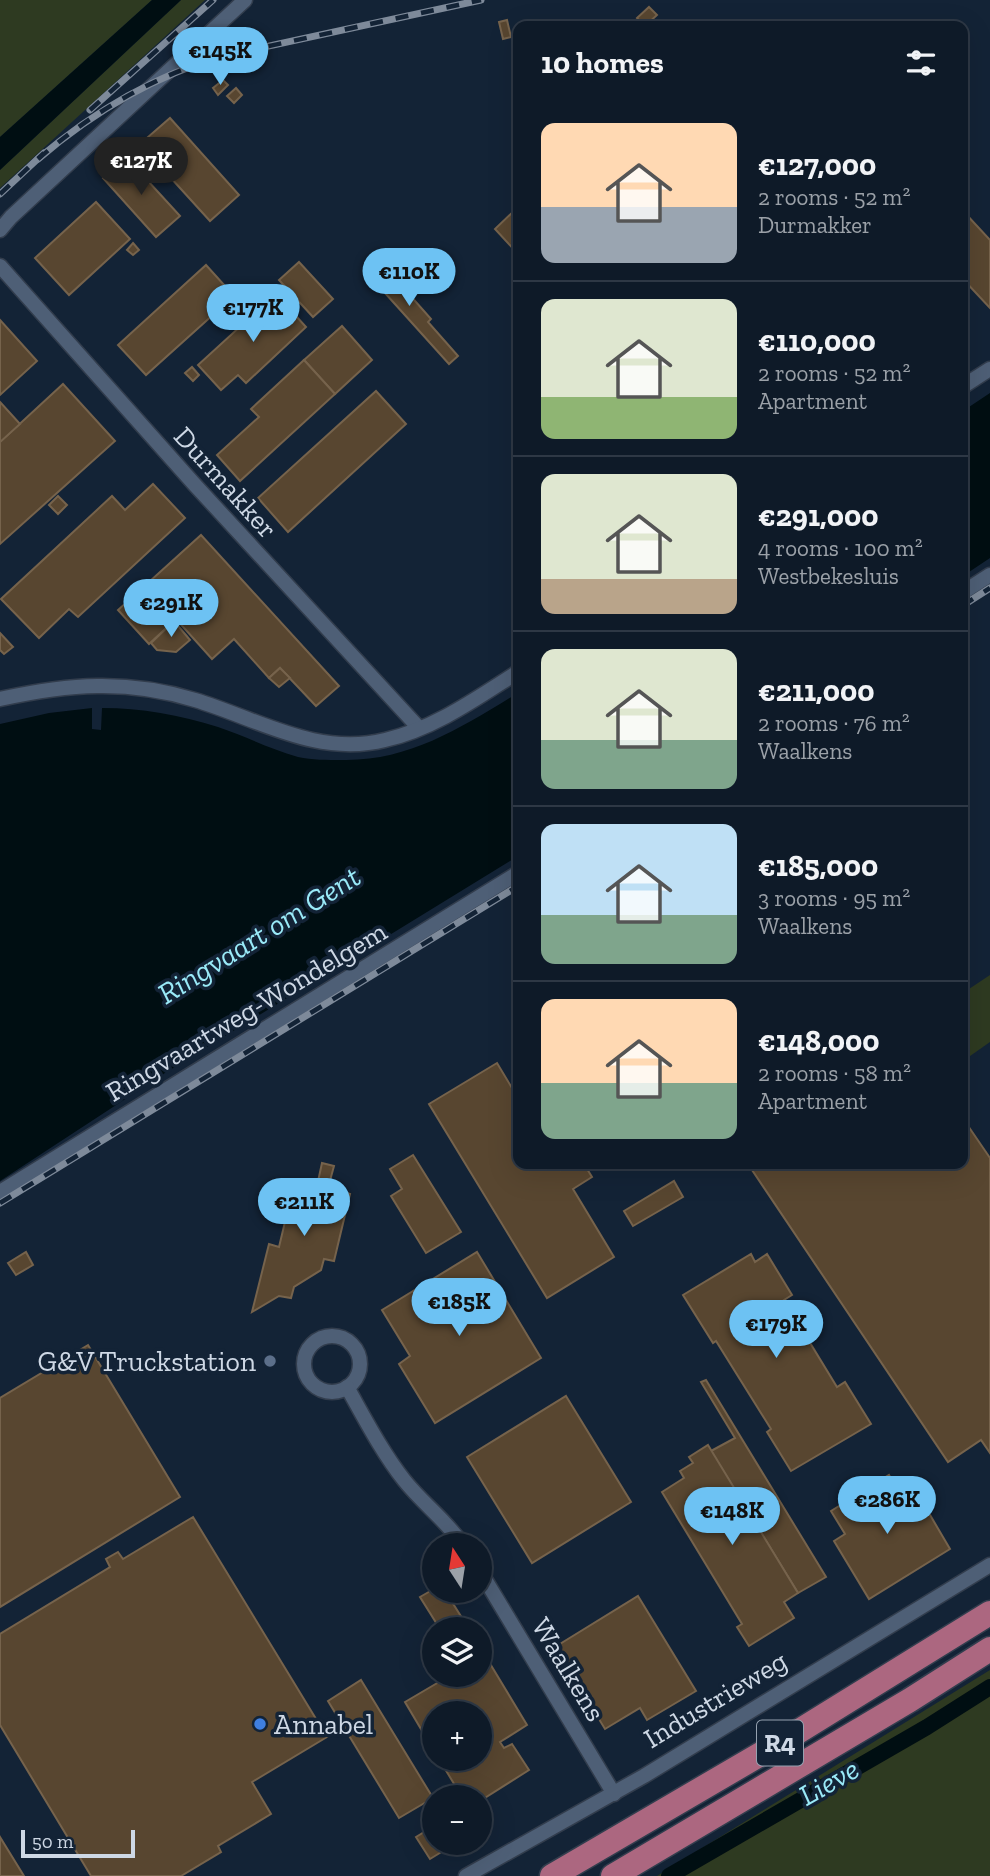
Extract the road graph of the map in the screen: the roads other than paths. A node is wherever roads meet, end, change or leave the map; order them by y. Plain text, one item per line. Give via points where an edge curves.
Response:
1 (245, 0) edge
2 (0, 230) edge
3 (0, 266) edge
4 (990, 369) edge
5 (968, 383) edge
6 (990, 575) edge
7 (968, 589) edge
8 (513, 675) edge
9 (0, 699) edge
10 (419, 728) junction
11 (513, 876) edge
12 (0, 1192) edge
13 (347, 1387) junction
14 (455, 1533) edge
15 (990, 1565) edge
16 (492, 1591) edge
17 (990, 1613) edge
18 (990, 1649) edge
19 (614, 1794) junction
20 (466, 1876) edge
21 (552, 1876) edge
22 (613, 1876) edge

1 - 2 street
3 - 10 street, Durmakker
4 - 5 street
6 - 7 street
8 - 10 street via 450,715
9 - 10 street via 72,686 113,685 195,699 317,742 356,744
11 - 12 street, Ringvaartweg-Wondelgem
13 - 13 street via 360,1367 356,1349 341,1338 314,1342 303,1366 310,1383 326,1392
13 - 14 street via 405,1481
15 - 19 street, Industrieweg
16 - 19 street, Waalkens
17 - 21 highway, R4
18 - 22 highway, R4
19 - 20 street, Industrieweg

